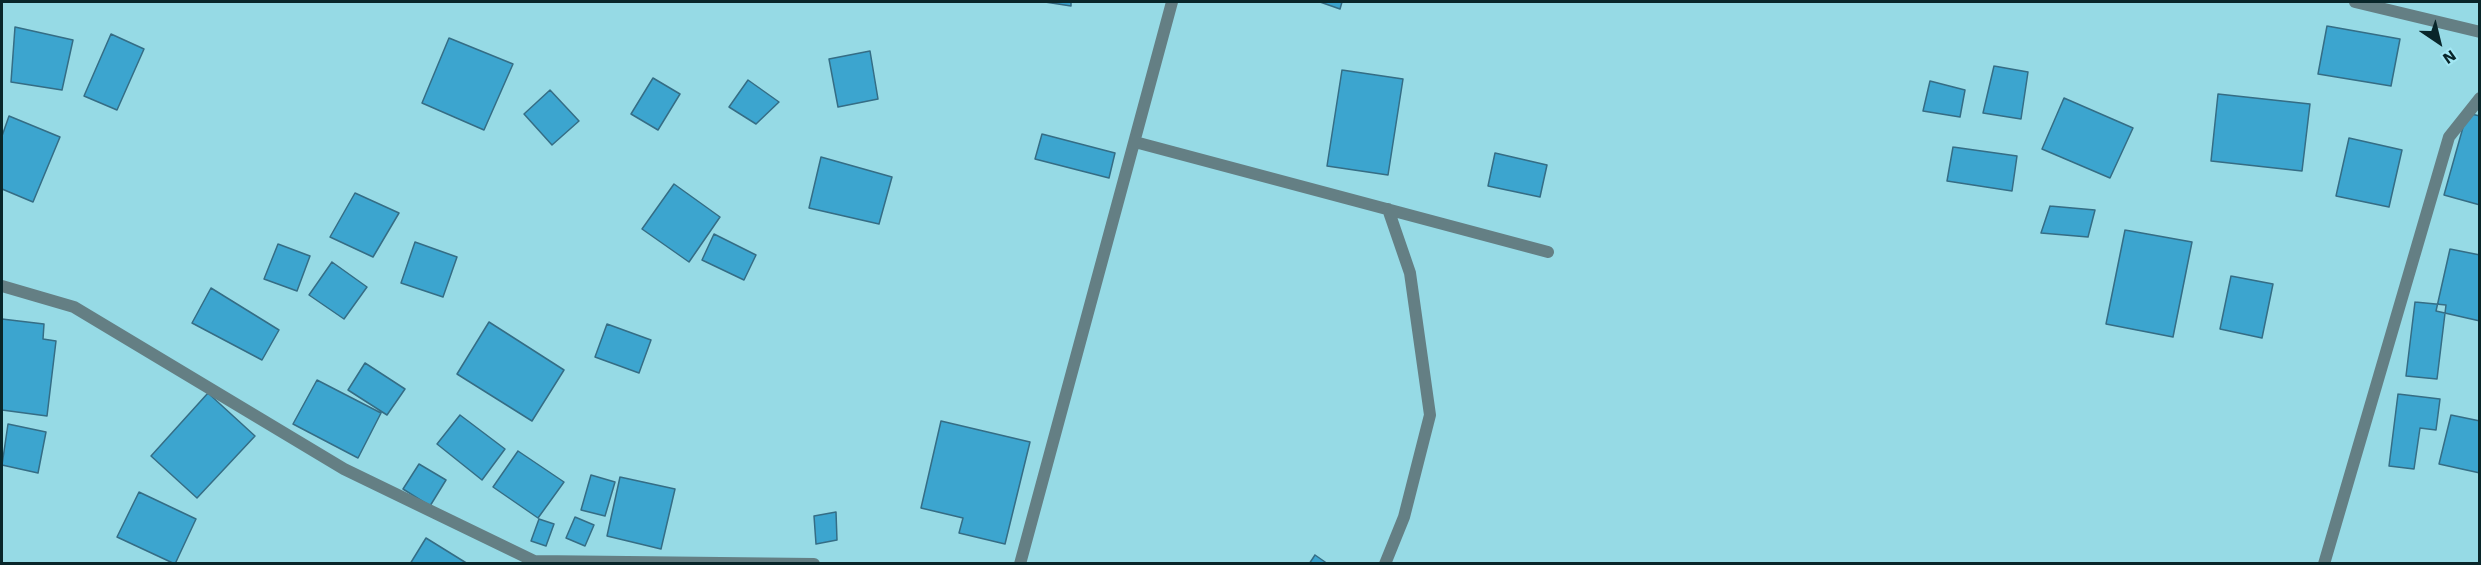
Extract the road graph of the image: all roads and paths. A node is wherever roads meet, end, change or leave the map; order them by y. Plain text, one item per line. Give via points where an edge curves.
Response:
1 (1172, 2) edge
2 (2355, 2) edge
3 (2480, 32) edge
4 (2480, 98) edge
5 (1135, 142) junction
6 (1388, 209) junction
7 (1548, 252) dead end
8 (2, 286) edge
9 (533, 562) edge
10 (814, 564) edge
11 (1020, 564) edge
12 (1385, 564) edge
13 (2324, 564) edge

1 - 5 street
2 - 3 street
4 - 13 street via 2448,137
5 - 6 street
5 - 11 street
6 - 7 street
6 - 12 street via 1410,273 1430,415 1404,517
8 - 9 street via 74,307 344,469
9 - 10 street

